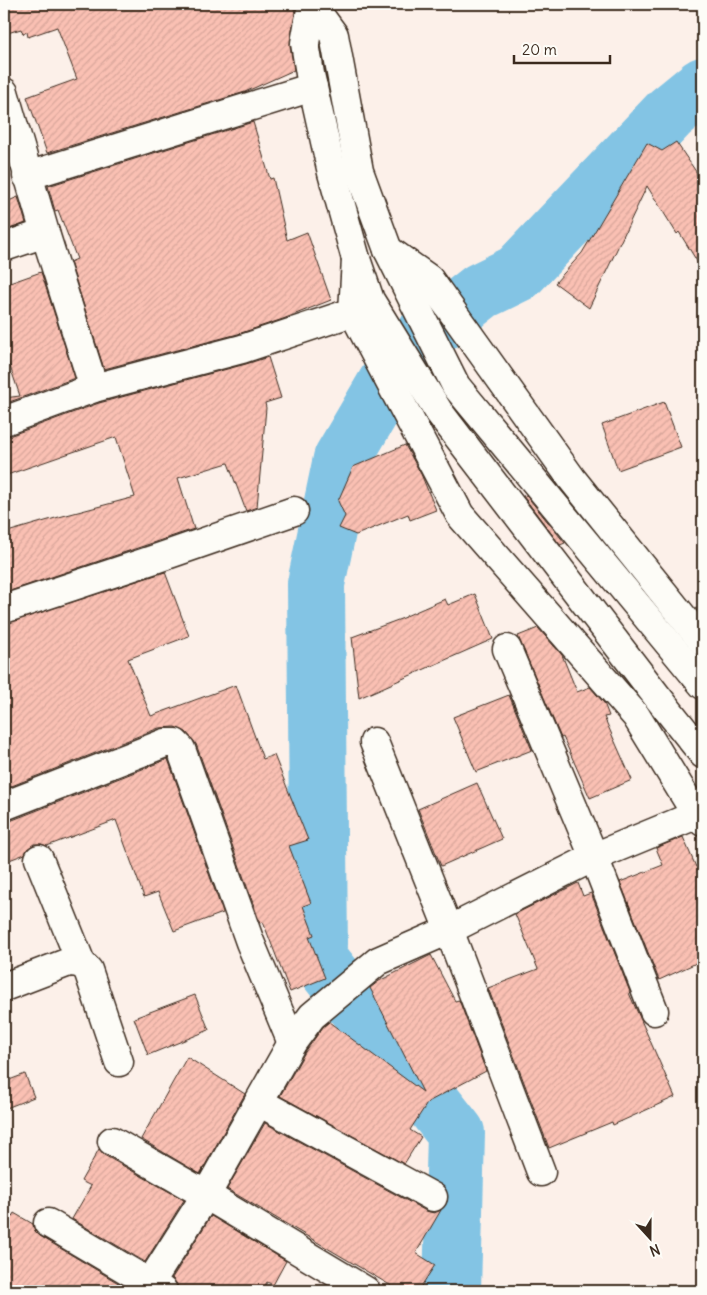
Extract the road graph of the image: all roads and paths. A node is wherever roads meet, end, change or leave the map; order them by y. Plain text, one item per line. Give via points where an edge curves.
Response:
1 (312, 5) edge
2 (313, 87) junction
3 (4, 92) edge
4 (28, 176) junction
5 (45, 233) junction
6 (4, 247) edge
7 (417, 284) junction
8 (361, 313) junction
9 (94, 388) junction
10 (4, 421) edge
11 (294, 510) dead end
12 (4, 609) edge
13 (703, 642) edge
14 (507, 649) dead end
15 (703, 685) edge
16 (374, 742) dead end
17 (703, 754) edge
18 (4, 806) edge
19 (701, 816) edge
20 (594, 857) junction
21 (39, 859) dead end
22 (449, 930) junction
23 (81, 963) junction
24 (4, 987) edge
25 (654, 1011) dead end
26 (292, 1043) junction
27 (120, 1062) dead end
28 (260, 1102) junction
29 (112, 1141) dead end
30 (541, 1172) dead end
31 (206, 1195) junction
32 (433, 1197) dead end
33 (48, 1223) dead end
34 (152, 1288) edge
35 (366, 1291) edge

1 - 2 street via 306,43
1 - 7 street via 334,35 360,171 388,250
2 - 4 street
2 - 8 street via 356,259
3 - 4 street
4 - 5 street
5 - 6 street
5 - 9 street
7 - 13 street via 493,368 572,479
7 - 15 street via 456,386
8 - 9 street
8 - 17 street
8 - 19 street via 413,428 460,515 636,716
9 - 10 street
11 - 12 street
14 - 20 street
16 - 22 street
18 - 26 street via 165,743 175,743 181,750 250,942
19 - 20 street
20 - 22 street
20 - 25 street
21 - 23 street
22 - 26 street via 378,961 312,1016
22 - 30 street
23 - 24 street via 69,962
23 - 27 street via 88,970
26 - 28 street
28 - 31 street
28 - 32 street
29 - 31 street
31 - 34 street
31 - 35 street
33 - 34 street

